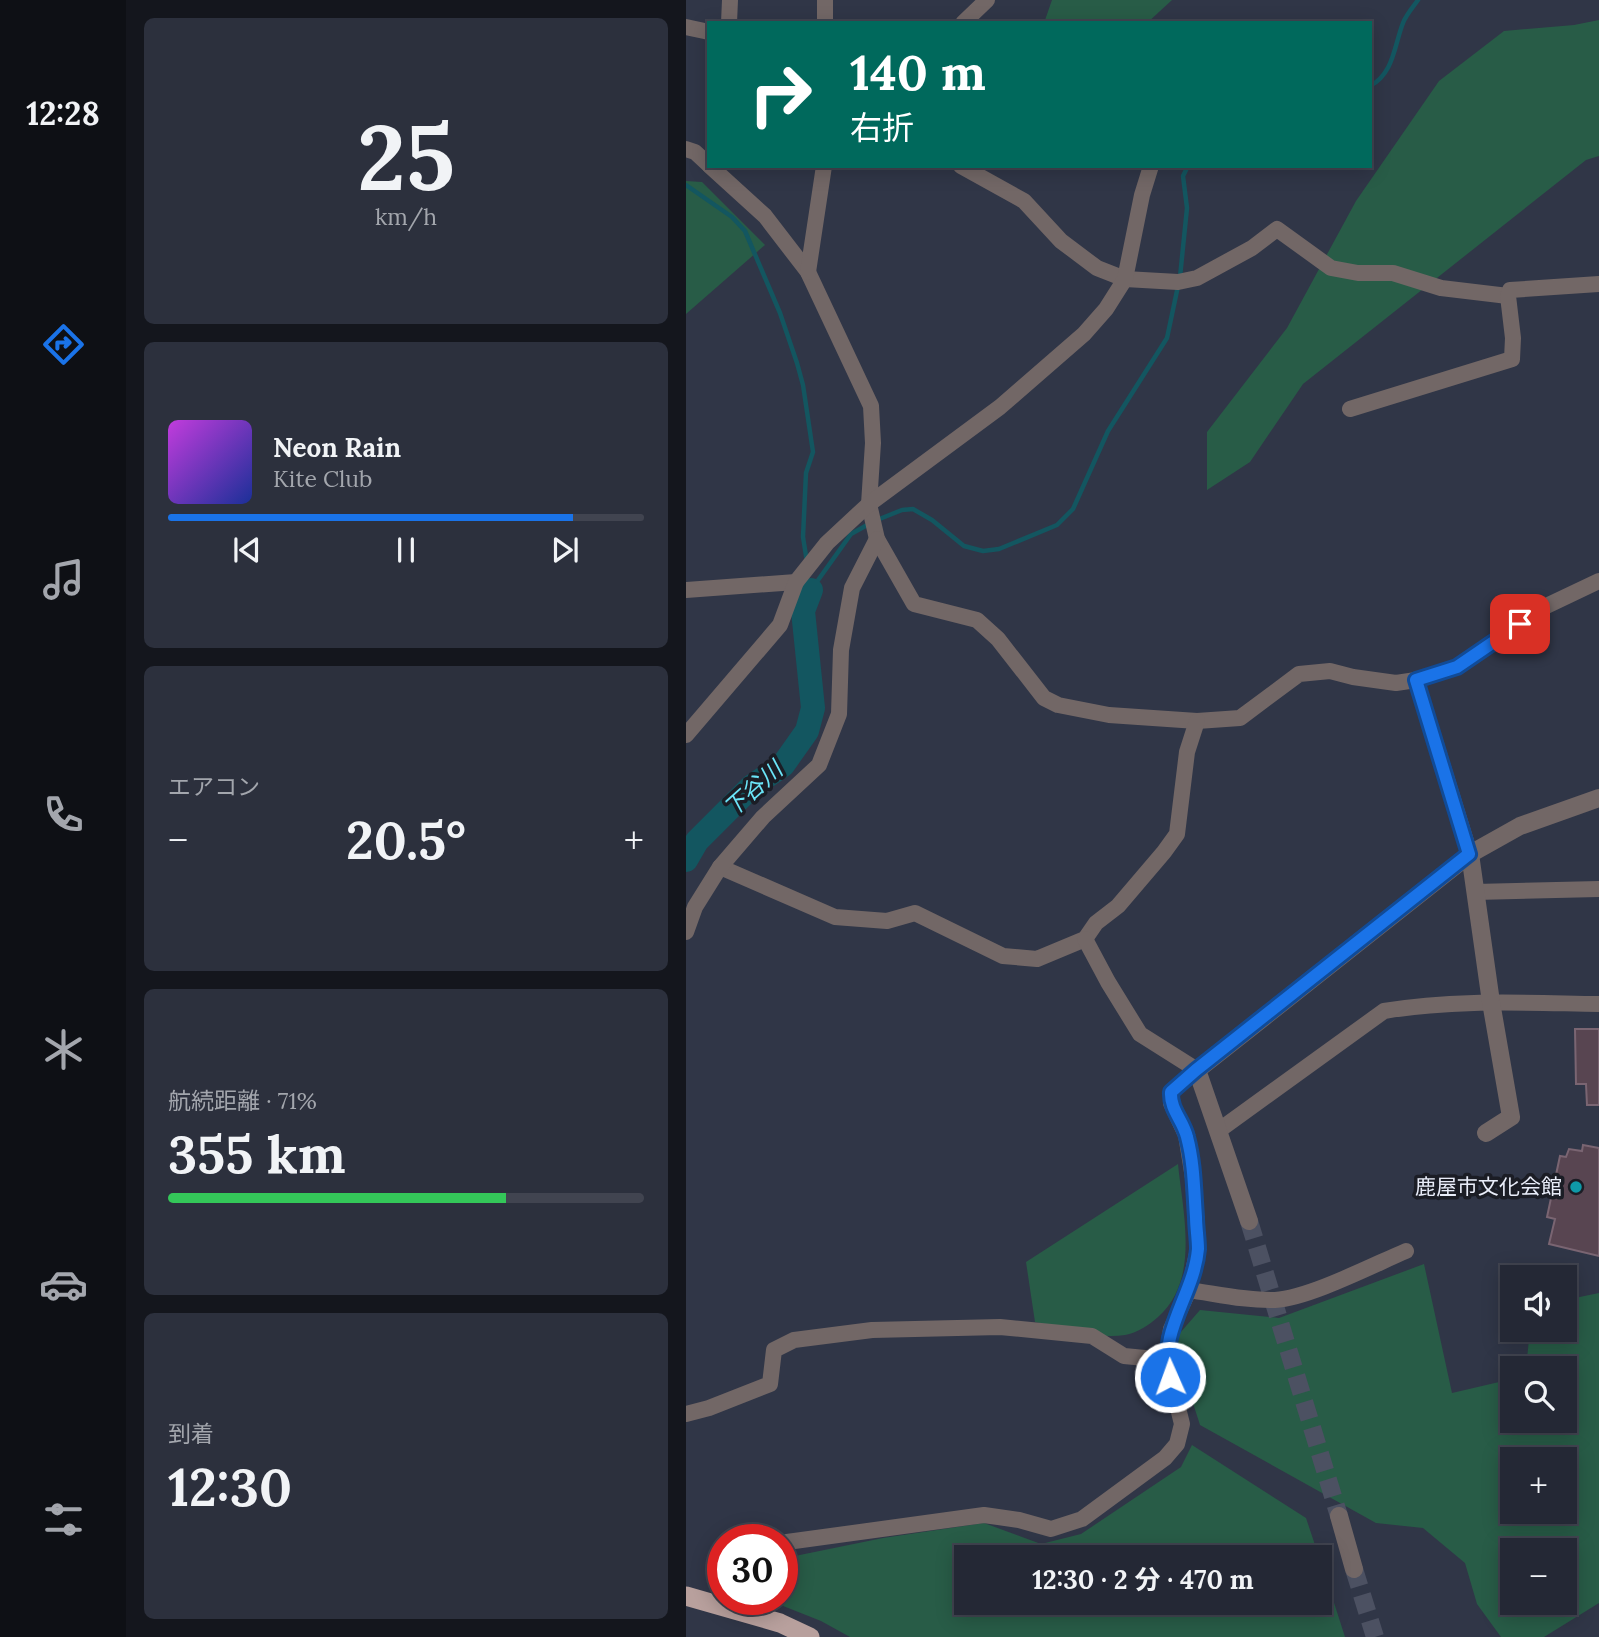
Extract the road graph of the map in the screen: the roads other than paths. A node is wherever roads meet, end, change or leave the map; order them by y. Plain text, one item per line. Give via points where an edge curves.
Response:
1 (730, 0) edge
2 (825, 0) edge
3 (987, 0) edge
4 (729, 21) edge
5 (825, 21) edge
6 (964, 21) edge
7 (686, 27) edge
8 (707, 32) edge
9 (686, 149) edge
10 (707, 164) edge
11 (824, 168) edge
12 (965, 168) edge
13 (1150, 168) edge
14 (724, 173) edge
15 (808, 272) junction
16 (1125, 279) junction
17 (1599, 284) edge
18 (1508, 296) junction
19 (1350, 409) dead end
20 (869, 503) junction
21 (877, 539) junction
22 (1599, 581) edge
23 (796, 582) junction
24 (686, 590) edge
25 (1416, 680) junction
26 (1197, 721) junction
27 (686, 735) edge
28 (1599, 798) edge
29 (1469, 854) junction
30 (720, 867) junction
31 (1599, 889) edge
32 (1475, 892) junction
33 (686, 932) edge
34 (1085, 939) junction
35 (1491, 1002) junction
36 (1599, 1004) edge
37 (1196, 1070) junction
38 (1218, 1131) junction
39 (1486, 1133) dead end
40 (1249, 1221) tunnel mouth
41 (1406, 1251) dead end
42 (1189, 1290) junction
43 (1166, 1360) junction
44 (686, 1414) edge
45 (1339, 1516) tunnel mouth
46 (798, 1540) edge
47 (1354, 1569) tunnel mouth
48 (686, 1596) edge
49 (707, 1599) edge
50 (763, 1615) edge
51 (810, 1637) edge

1 - 4 street
2 - 5 street
3 - 6 street
7 - 8 street
9 - 10 street
11 - 15 street
12 - 16 street via 1024,201 1061,241 1097,268
13 - 16 street
14 - 15 street
15 - 20 street via 872,406
16 - 18 street via 1178,282 1197,278 1276,229 1331,268 1358,274 1393,273 1441,288
16 - 20 street via 1084,334 1000,407
17 - 18 street via 1510,290
18 - 19 street via 1512,359
20 - 21 street
20 - 23 street via 827,543
21 - 26 street via 914,604 976,620 998,639 1044,698 1110,715
21 - 30 street via 852,588 841,650 839,714 819,765 762,817
22 - 25 street via 1540,609 1457,667
23 - 24 street
23 - 27 street via 779,625
25 - 26 street via 1396,683 1330,671 1299,674 1240,718
25 - 29 street
26 - 34 street via 1187,752 1177,834
28 - 29 street via 1520,826
29 - 32 street
29 - 37 street
30 - 33 street via 695,907
30 - 34 street via 835,917 887,921 915,913 1003,956 1037,958
31 - 32 street
32 - 35 street
34 - 37 street via 1140,1034
35 - 36 street
35 - 38 street via 1384,1011
35 - 39 street via 1511,1117
37 - 38 street
37 - 42 street via 1171,1092 1171,1104 1186,1135 1193,1178 1198,1249
38 - 40 street
41 - 42 street via 1311,1291 1277,1300
42 - 43 street via 1171,1329
43 - 44 street via 1124,1356 1092,1336 1000,1327 872,1330 794,1340 774,1350 771,1384
43 - 46 street via 1182,1424 1177,1444 1165,1458 1082,1519 1051,1529 984,1515
45 - 47 street
48 - 49 highway
50 - 51 highway

